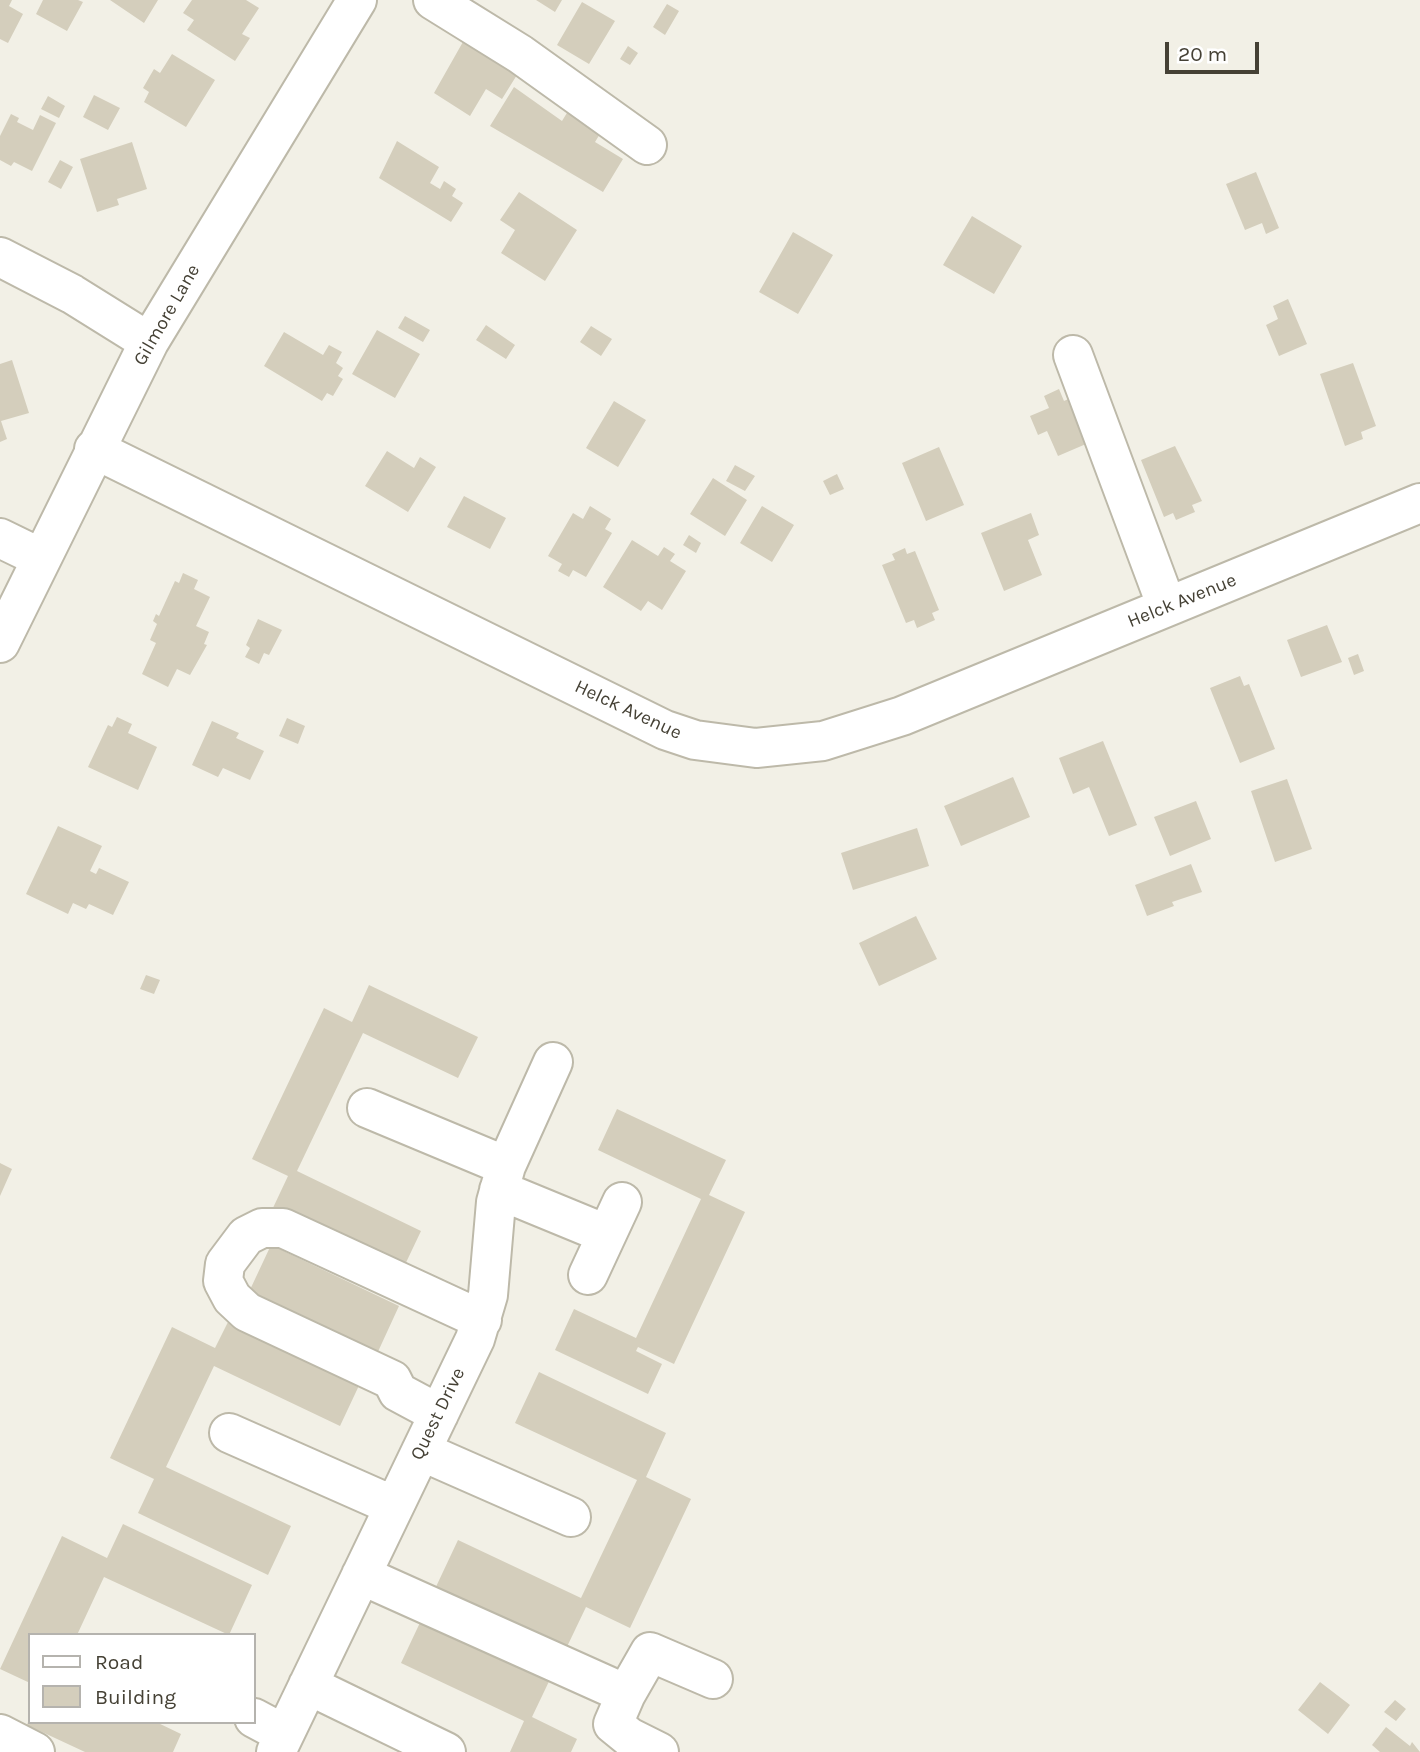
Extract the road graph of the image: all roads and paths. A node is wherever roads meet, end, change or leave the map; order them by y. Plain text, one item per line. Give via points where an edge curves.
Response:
1 (357, 0) edge
2 (433, 0) edge
3 (647, 145) dead end
4 (0, 257) edge
5 (149, 342) junction
6 (1073, 355) dead end
7 (94, 449) junction
8 (1420, 503) edge
9 (0, 538) edge
10 (41, 558) junction
11 (1167, 607) junction
12 (0, 643) edge
13 (553, 1062) dead end
14 (367, 1108) dead end
15 (503, 1178) junction
16 (587, 1275) dead end
17 (482, 1320) junction
18 (444, 1402) junction
19 (229, 1433) dead end
20 (421, 1451) junction
21 (394, 1506) junction
22 (571, 1517) dead end
23 (361, 1575) junction
24 (713, 1679) dead end
25 (308, 1685) junction
26 (626, 1694) junction
27 (0, 1734) edge
28 (271, 1734) edge
29 (35, 1752) edge
30 (446, 1752) edge
31 (659, 1752) edge

1 - 5 street, Gilmore Lane
2 - 3 street via 520,54
4 - 5 street via 72,294
5 - 7 street, Gilmore Lane
6 - 11 street
7 - 10 street, Gilmore Lane
7 - 11 street, Helck Avenue via 665,730 724,745 788,746 860,731
8 - 11 street, Helck Avenue
9 - 10 street
10 - 12 street, Gilmore Lane
13 - 15 street, Quest Drive
14 - 15 street
15 - 16 street via 614,1218
15 - 17 street, Quest Drive
17 - 18 street, Quest Drive
17 - 18 street via 283,1228 262,1228 246,1236 225,1264 223,1281 247,1312 392,1380 398,1392
18 - 20 street, Quest Drive
19 - 21 street
20 - 21 street, Quest Drive
20 - 22 street
21 - 23 street, Quest Drive
23 - 25 street, Quest Drive
23 - 26 street
24 - 26 street via 650,1652
25 - 28 street, Quest Drive
25 - 30 street
26 - 31 street via 613,1724
27 - 29 street

